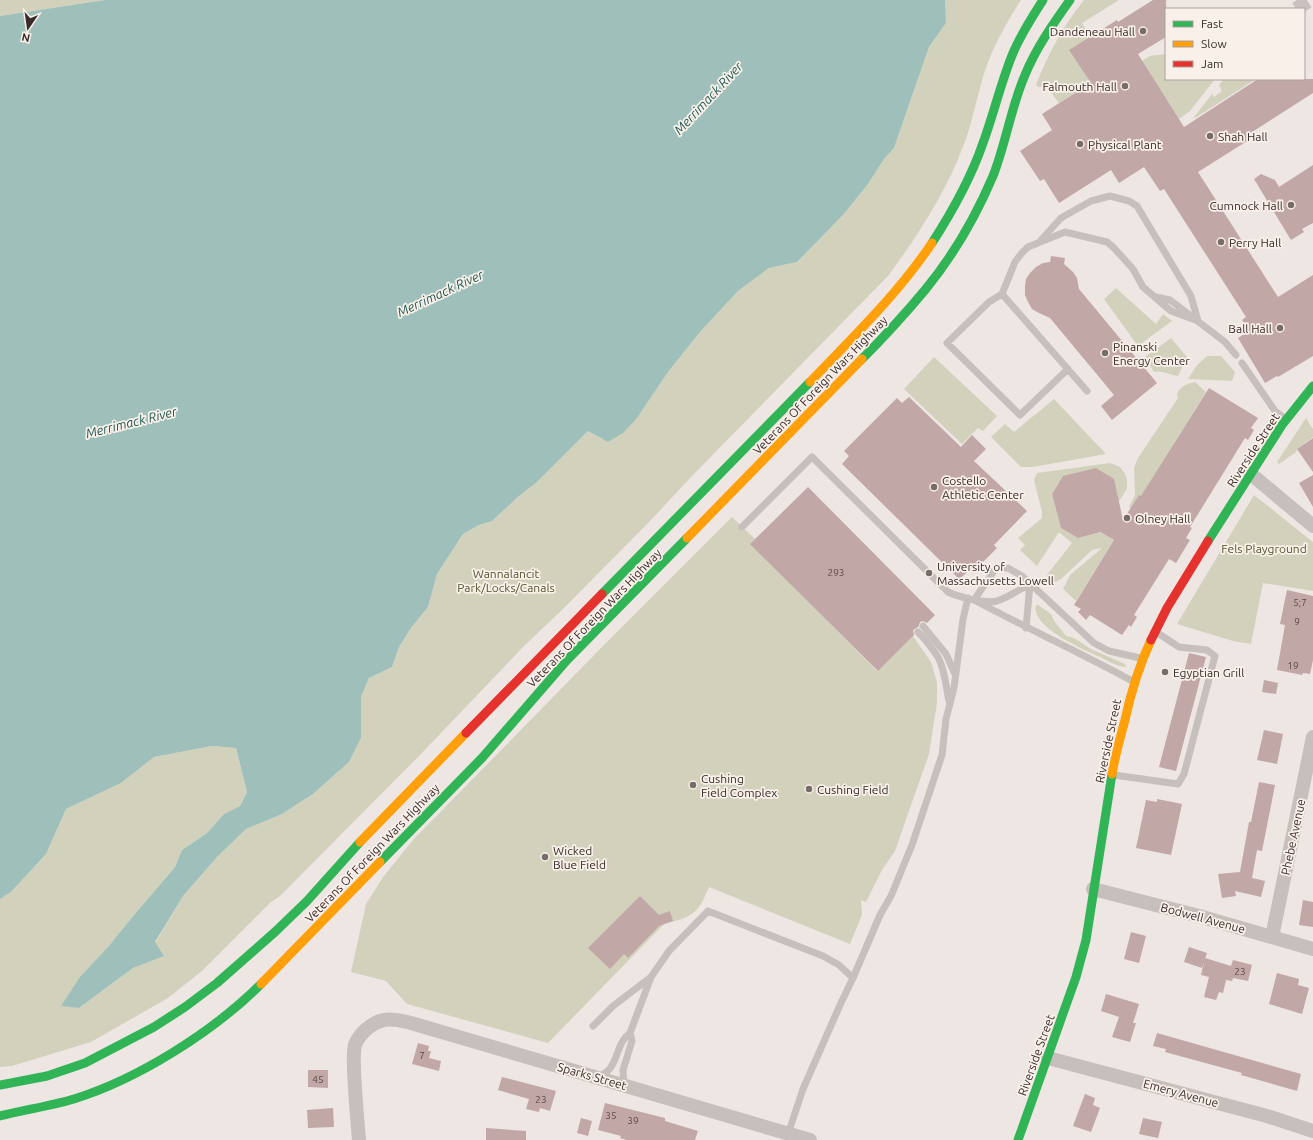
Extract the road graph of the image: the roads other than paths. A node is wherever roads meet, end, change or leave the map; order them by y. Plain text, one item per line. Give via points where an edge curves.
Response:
1 (1043, 0) edge
2 (1070, 0) edge
3 (1038, 243) junction
4 (1002, 294) junction
5 (1198, 321) junction
6 (1236, 355) dead end
7 (1242, 364) dead end
8 (1068, 369) junction
9 (1313, 386) edge
10 (1087, 391) dead end
11 (1286, 420) junction
12 (1251, 474) junction
13 (742, 526) dead end
14 (1313, 526) edge
15 (1030, 584) junction
16 (971, 599) junction
17 (1026, 628) junction
18 (1156, 632) junction
19 (1142, 659) junction
20 (955, 674) junction
21 (1134, 682) junction
22 (950, 702) junction
23 (1313, 737) edge
24 (1112, 775) junction
25 (1093, 889) junction
26 (1272, 937) junction
27 (1313, 949) edge
28 (651, 977) junction
29 (853, 978) junction
30 (593, 1026) dead end
31 (630, 1033) junction
32 (1048, 1058) junction
33 (598, 1078) junction
34 (0, 1085) edge
35 (624, 1085) junction
36 (0, 1116) edge
37 (1313, 1131) edge
38 (788, 1134) junction
39 (359, 1140) edge
40 (810, 1140) edge
41 (1018, 1140) edge

1 - 34 main road, Veterans Of Foreign Wars Highway via 1027,24 1010,61 979,152 956,204 922,258 880,310 368,833 307,901 276,931 217,982 154,1027 85,1063 47,1076
2 - 36 main road, Veterans Of Foreign Wars Highway via 1046,33 1025,74 1004,145 974,215 926,289 751,475 567,660 482,758 297,948 218,1022 160,1060 102,1089 73,1099
3 - 4 lane via 1028,247 1015,262
3 - 5 lane via 1065,232 1107,242 1132,269 1143,287 1156,297 1170,300
3 - 5 lane via 1061,218 1091,201 1110,196 1129,201 1137,206 1191,296
4 - 8 lane
4 - 8 lane via 989,302 947,343 1020,414
5 - 6 lane via 1225,342
7 - 11 lane via 1275,411
8 - 10 lane
9 - 11 main road, Riverside Street
11 - 12 main road, Riverside Street
12 - 14 street
12 - 18 main road, Riverside Street via 1188,573
13 - 16 lane via 812,457 948,592
15 - 16 lane via 996,601
15 - 16 lane via 1008,568 996,568
15 - 17 lane
15 - 19 lane via 1094,643 1109,651
16 - 17 lane
16 - 20 lane
17 - 21 lane
18 - 19 main road, Riverside Street
18 - 24 lane via 1179,647 1207,650 1215,656 1184,774 1178,784
19 - 21 main road, Riverside Street
20 - 22 lane
20 - 22 lane via 946,654 921,629 938,658
21 - 24 main road, Riverside Street
22 - 29 lane via 942,755 912,845
23 - 26 street, Phebe Avenue
24 - 25 main road, Riverside Street
25 - 26 street, Bodwell Avenue
25 - 32 main road, Riverside Street via 1086,940
26 - 27 street, Bodwell Avenue
28 - 29 lane via 669,951 708,911 823,956 839,965
28 - 30 lane via 613,1006
28 - 31 lane
29 - 38 lane via 803,1090
31 - 33 lane via 623,1038 612,1066
31 - 35 lane via 632,1042 623,1070
32 - 37 street, Emery Avenue via 1267,1116
32 - 41 main road, Riverside Street
33 - 35 street, Sparks Street
33 - 39 street, Sparks Street via 411,1023 393,1019 382,1020 362,1034 356,1045 354,1059
35 - 38 street, Sparks Street
38 - 40 street, Sparks Street

